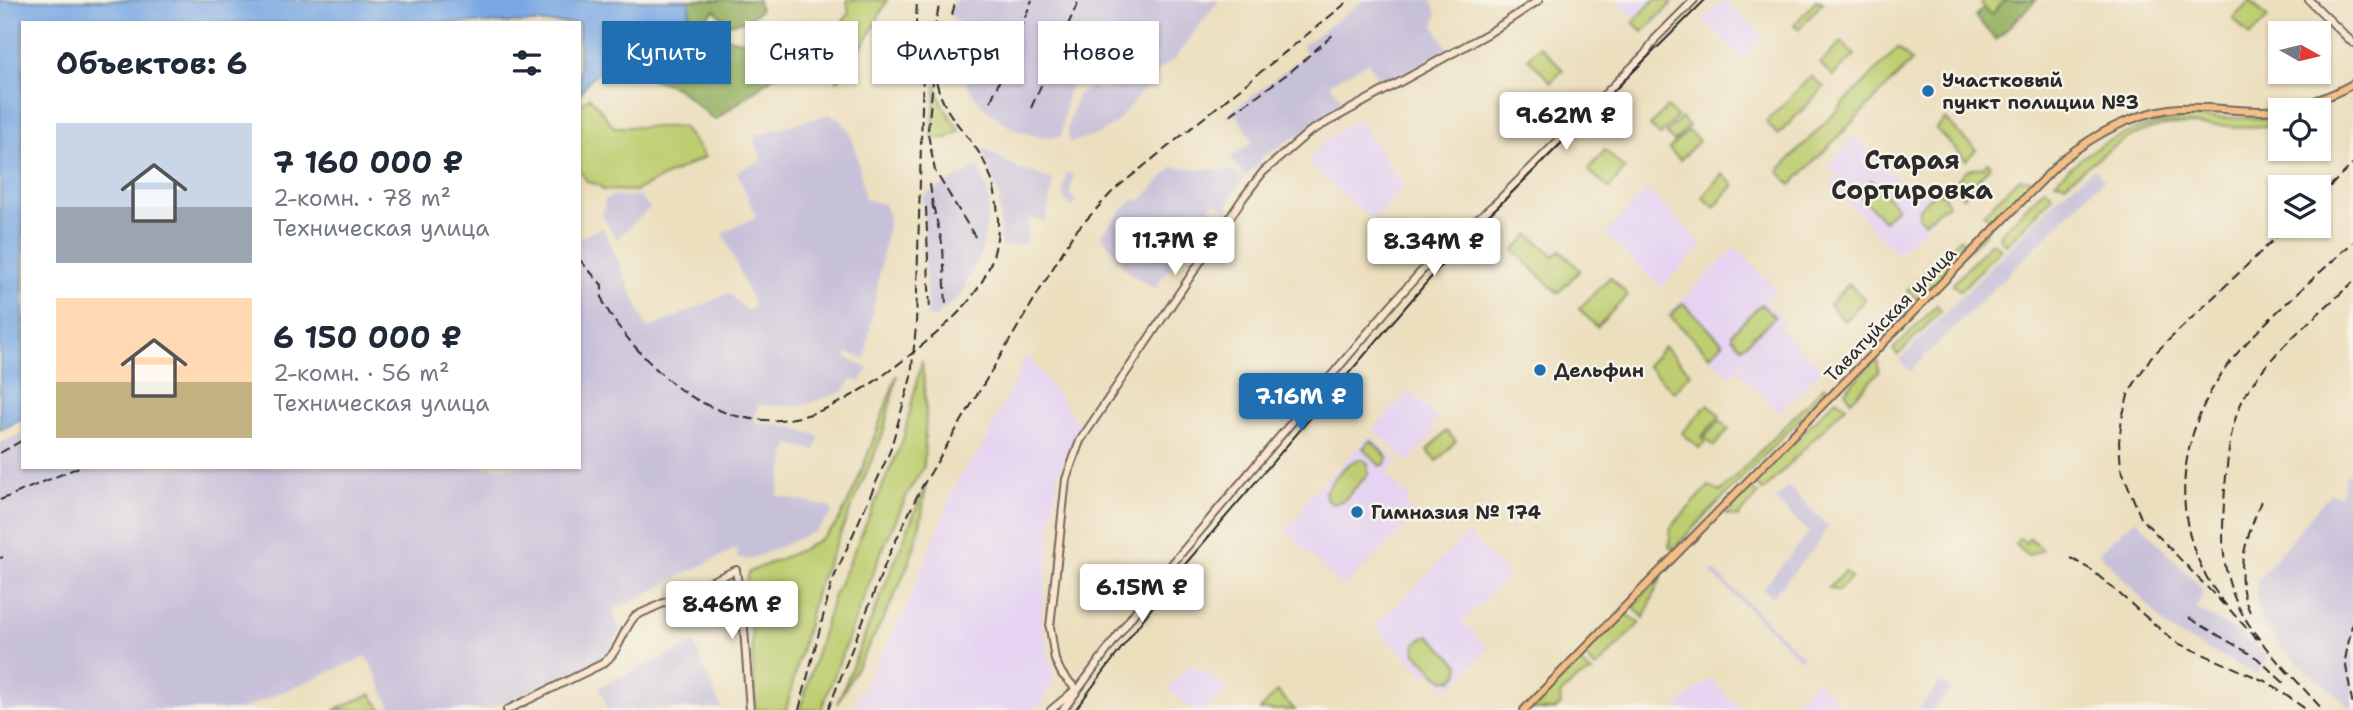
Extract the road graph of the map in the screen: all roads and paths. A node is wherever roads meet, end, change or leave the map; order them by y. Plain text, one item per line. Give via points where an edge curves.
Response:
1 (1539, 0) edge
2 (1694, 0) edge
3 (2309, 0) edge
4 (2353, 43) edge
5 (2353, 84) edge
6 (1077, 690) junction
7 (507, 710) edge
8 (750, 710) edge
9 (1051, 710) edge
10 (1063, 710) edge
11 (1524, 710) edge

1 - 6 street via 1489,33 1309,132 1282,153 1243,198 1087,429 1066,479 1050,619 1055,660
2 - 6 street via 1497,202 1437,254 1188,544
3 - 4 street
5 - 11 main road, Таватуйская улица via 2283,110 2191,108 2149,113 2104,130 2073,152
6 - 9 street
6 - 10 street
7 - 8 street via 615,656 626,626 635,616 736,570

